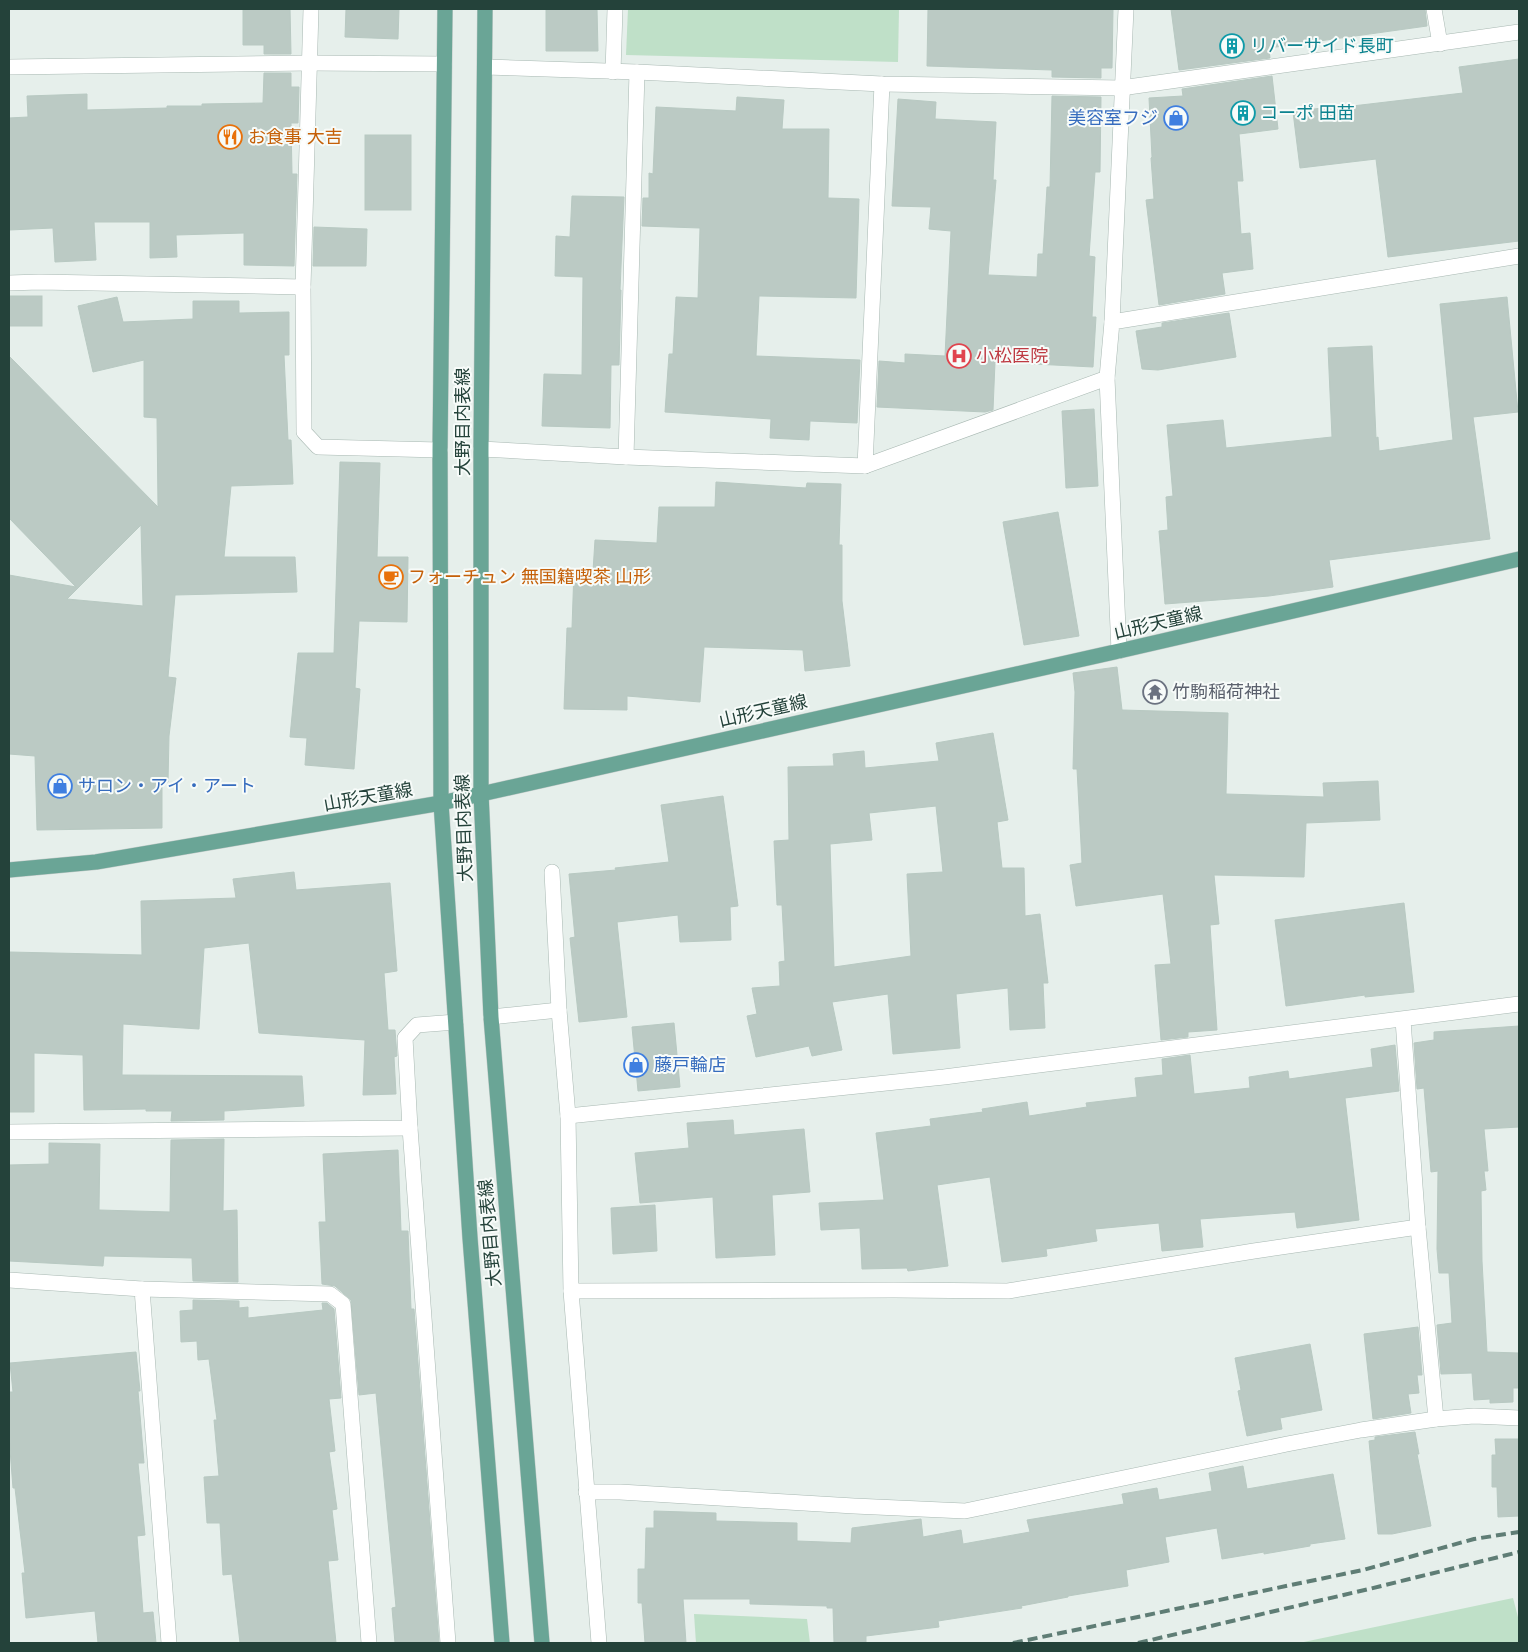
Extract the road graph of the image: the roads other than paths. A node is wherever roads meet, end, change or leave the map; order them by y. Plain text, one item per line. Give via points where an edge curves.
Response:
1 (311, 9) edge
2 (445, 9) edge
3 (485, 9) edge
4 (615, 9) edge
5 (1126, 9) edge
6 (1434, 9) edge
7 (1519, 32) edge
8 (1440, 44) junction
9 (309, 63) junction
10 (444, 64) junction
11 (9, 66) edge
12 (485, 67) junction
13 (613, 72) junction
14 (637, 72) junction
15 (882, 84) junction
16 (1122, 88) junction
17 (1519, 256) edge
18 (9, 283) edge
19 (303, 287) junction
20 (1112, 322) junction
21 (1107, 378) junction
22 (481, 449) junction
23 (440, 450) junction
24 (626, 457) junction
25 (865, 466) junction
26 (1519, 559) edge
27 (1119, 652) junction
28 (481, 793) junction
29 (441, 803) junction
30 (9, 870) edge
31 (552, 872) dead end
32 (1519, 1004) edge
33 (559, 1010) junction
34 (491, 1017) junction
35 (1403, 1020) junction
36 (456, 1022) junction
37 (568, 1116) junction
38 (410, 1128) junction
39 (9, 1132) edge
40 (1418, 1227) junction
41 (9, 1280) edge
42 (142, 1289) junction
43 (571, 1291) junction
44 (1519, 1418) edge
45 (1436, 1419) junction
46 (586, 1492) junction
47 (169, 1643) edge
48 (369, 1643) edge
49 (448, 1643) edge
50 (502, 1643) edge
51 (542, 1643) edge
52 (599, 1643) edge

1 - 9 street
2 - 10 main road, 大野目内表線
3 - 12 main road, 大野目内表線
4 - 13 street
5 - 16 street
6 - 8 street
7 - 8 street
8 - 16 street
9 - 10 street
9 - 11 street
9 - 19 street
10 - 23 main road, 大野目内表線
12 - 13 street
12 - 22 main road, 大野目内表線
13 - 14 street
14 - 15 street
14 - 24 street
15 - 16 street
15 - 25 street
16 - 20 street
17 - 20 street
18 - 19 street
19 - 23 street via 304,432 318,447
20 - 21 street
21 - 25 street
21 - 27 street
22 - 24 street
22 - 28 main road, 大野目内表線
23 - 29 main road, 大野目内表線
24 - 25 street
26 - 27 main road, 山形天童線
27 - 28 main road, 山形天童線
28 - 29 main road, 山形天童線
28 - 34 main road, 大野目内表線
29 - 30 main road, 山形天童線 via 96,862
29 - 36 main road, 大野目内表線
31 - 33 street
32 - 35 street
33 - 34 street
33 - 37 street
34 - 51 main road, 大野目内表線
35 - 37 street via 944,1077
35 - 40 street
36 - 38 street via 417,1025 405,1038
36 - 50 main road, 大野目内表線
37 - 43 street
38 - 39 street
38 - 49 street
40 - 43 street via 1008,1291
40 - 45 street
41 - 42 street
42 - 47 street
42 - 48 street via 330,1294 343,1304
43 - 46 street
44 - 45 street via 1474,1416
45 - 46 street via 1278,1446 965,1511
46 - 52 street

